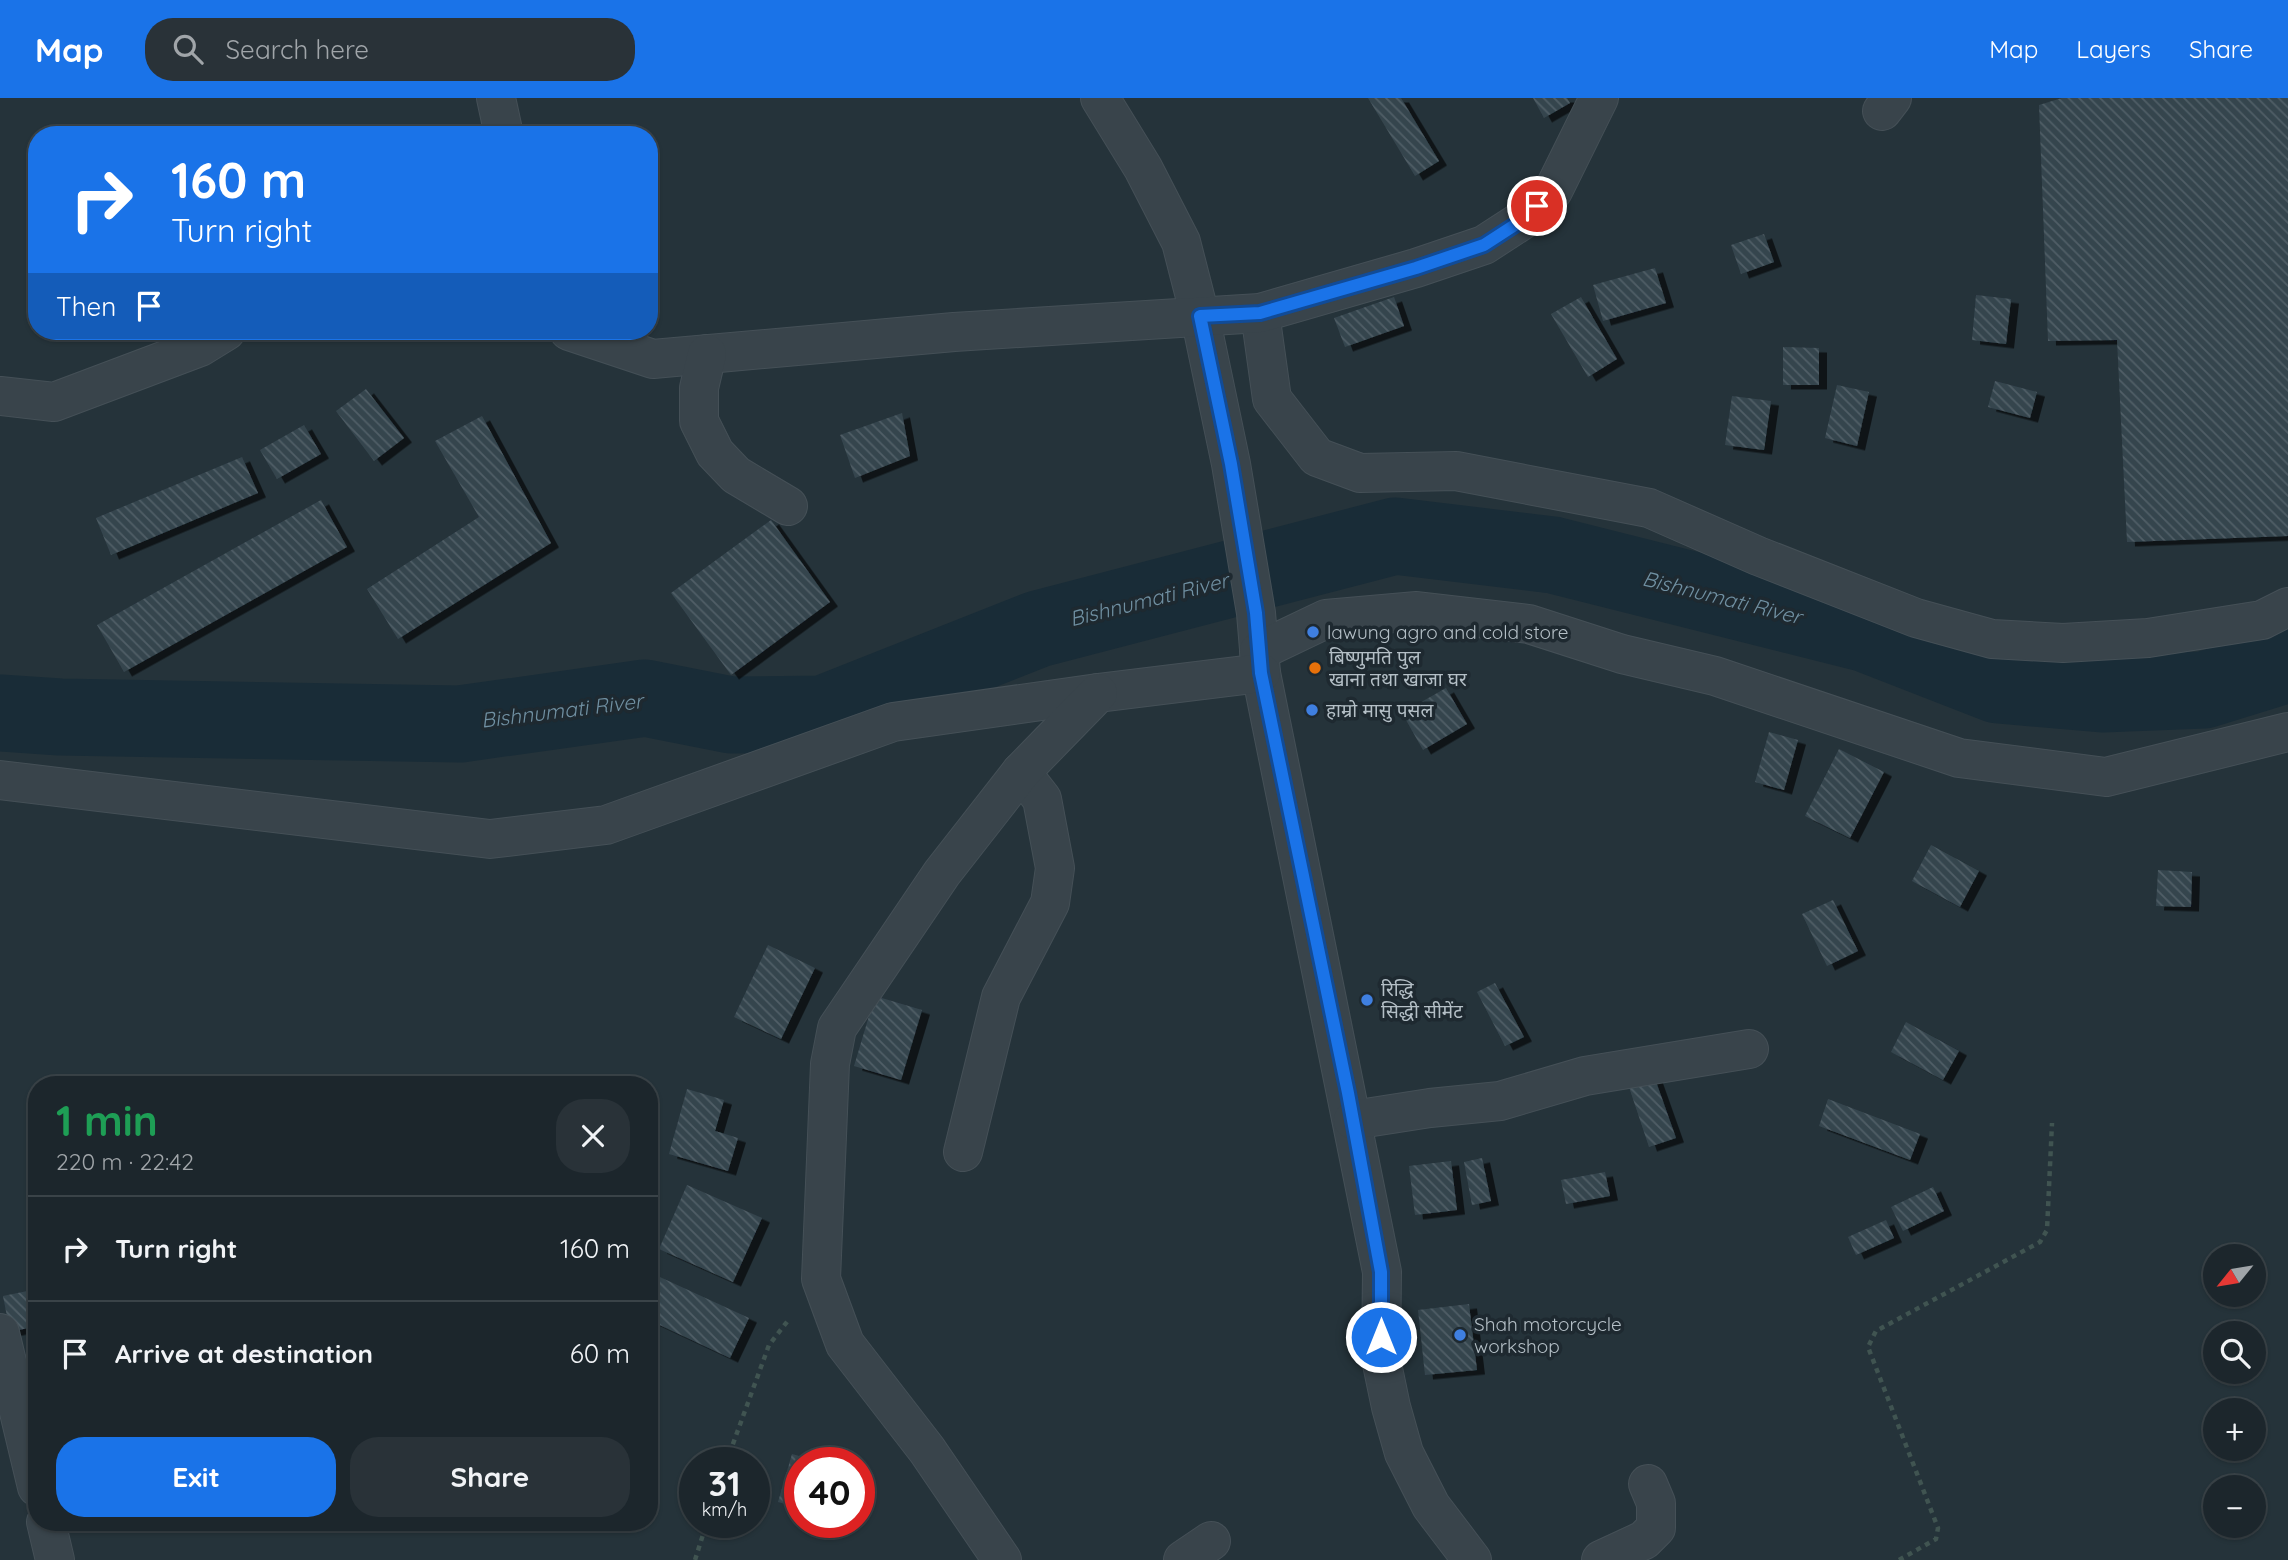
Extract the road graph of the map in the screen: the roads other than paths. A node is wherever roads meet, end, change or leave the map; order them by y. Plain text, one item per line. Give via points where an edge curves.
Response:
1 (496, 98) edge
2 (1100, 98) edge
3 (1599, 98) edge
4 (502, 126) edge
5 (1260, 313) junction
6 (1200, 316) junction
7 (211, 340) edge
8 (596, 340) edge
9 (707, 354) junction
10 (0, 397) edge
11 (788, 506) dead end
12 (2288, 607) edge
13 (1260, 662) junction
14 (1098, 693) junction
15 (2288, 732) edge
16 (1021, 772) junction
17 (0, 780) edge
18 (1749, 1049) dead end
19 (1353, 1120) junction
20 (963, 1152) dead end
21 (0, 1333) edge
22 (28, 1450) edge
23 (1648, 1484) dead end
24 (48, 1531) edge
25 (55, 1560) edge
26 (1002, 1560) edge
27 (1472, 1560) edge
28 (1601, 1560) edge

1 - 4 street
2 - 6 street via 1181,242
3 - 5 street via 1553,191 1521,221 1484,245
5 - 6 street
5 - 12 street via 1272,399 1317,457 1360,472 1456,471 1648,508 1916,618 1992,639 2063,643 2148,638 2262,620
6 - 9 street
6 - 13 street via 1231,464
7 - 10 street via 54,402
8 - 9 street via 653,359
9 - 11 street via 699,388 699,421 715,453 736,475
13 - 14 street
13 - 15 street via 1326,620 1417,611 1529,624 1622,654 1715,676 1959,758 2106,777
13 - 19 street
14 - 16 street
14 - 17 street via 892,722 606,825 490,839
16 - 20 street via 1042,799 1055,868 1050,903 1001,997
16 - 26 street via 942,873 836,1028 830,1064 821,1279 845,1344 927,1450
18 - 19 street via 1585,1076 1500,1101
19 - 27 street via 1381,1272 1381,1359 1391,1407 1404,1453 1431,1506
21 - 22 street
23 - 28 street via 1656,1503 1656,1528 1644,1540
24 - 25 street

